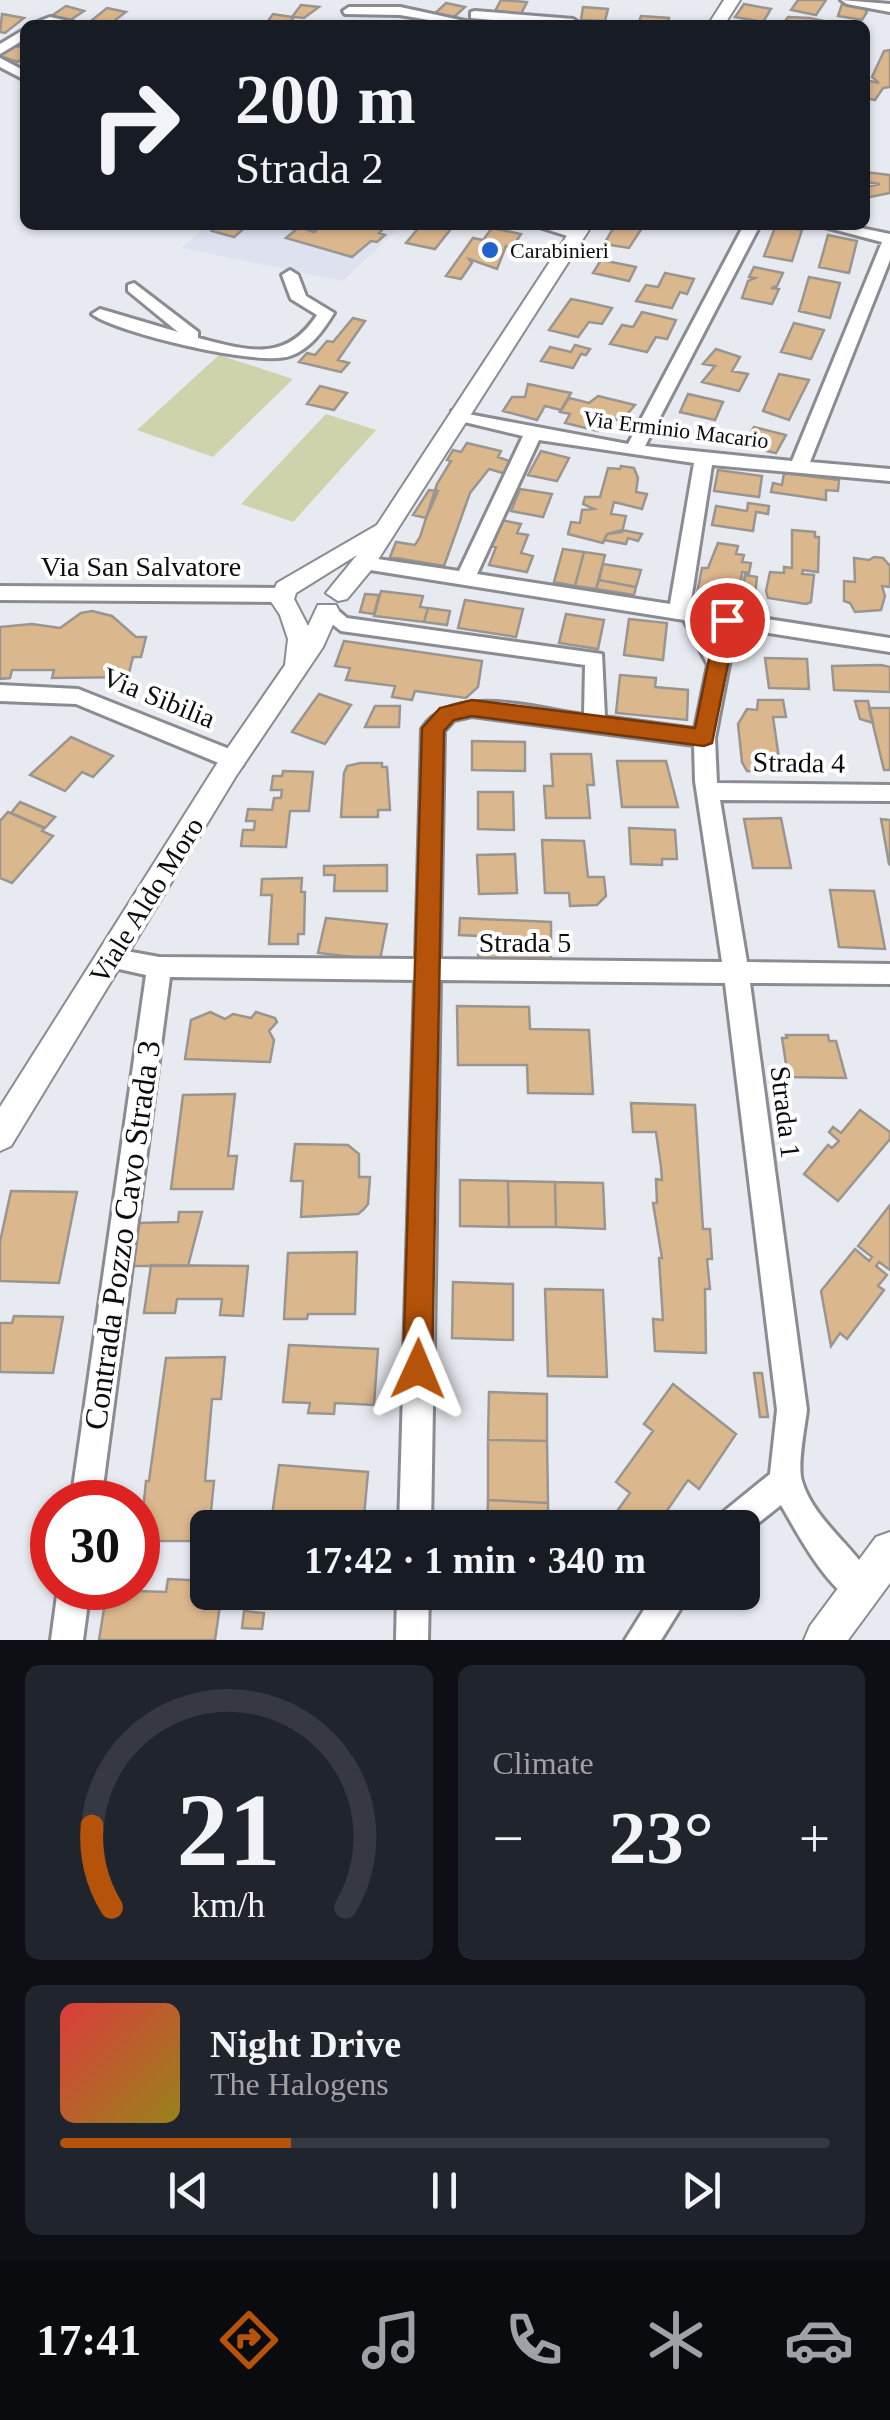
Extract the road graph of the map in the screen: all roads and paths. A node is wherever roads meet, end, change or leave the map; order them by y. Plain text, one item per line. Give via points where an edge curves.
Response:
1 (488, 0) edge
2 (846, 0) edge
3 (353, 6) edge
4 (890, 8) edge
5 (463, 20) edge
6 (471, 20) edge
7 (580, 230) edge
8 (749, 230) edge
9 (847, 230) edge
10 (890, 240) edge
11 (290, 275) dead end
12 (134, 288) dead end
13 (100, 314) dead end
14 (199, 340) junction
15 (458, 415) junction
16 (534, 432) junction
17 (635, 448) junction
18 (704, 458) junction
19 (798, 467) junction
20 (890, 475) edge
21 (389, 525) junction
22 (364, 564) junction
23 (465, 580) junction
24 (0, 593) edge
25 (290, 596) junction
26 (331, 605) junction
27 (685, 613) junction
28 (727, 620) junction
29 (890, 645) edge
30 (718, 664) junction
31 (297, 667) junction
32 (0, 693) edge
33 (594, 724) junction
34 (704, 738) junction
35 (234, 760) junction
36 (708, 791) junction
37 (890, 793) edge
38 (110, 958) junction
39 (160, 967) junction
40 (425, 972) junction
41 (736, 972) junction
42 (890, 974) edge
43 (0, 1136) edge
44 (89, 1480) edge
45 (784, 1482) junction
46 (414, 1510) edge
47 (750, 1510) edge
48 (890, 1551) edge
49 (862, 1590) junction
50 (71, 1610) edge
51 (413, 1610) edge
52 (662, 1610) edge
53 (66, 1640) edge
54 (412, 1640) edge
55 (641, 1640) edge
56 (824, 1640) edge

1 - 6 street
2 - 4 street
3 - 5 street
7 - 15 main road, Viale Aldo Moro
8 - 17 street
9 - 10 street
10 - 19 street
11 - 14 street via 296,298 326,313 301,344 282,354 254,355
12 - 14 street
13 - 14 street
15 - 16 street, Via Erminio Macario
15 - 21 main road, Viale Aldo Moro
16 - 17 street, Via Erminio Macario
16 - 23 street
17 - 18 street, Via Erminio Macario
18 - 19 street, Via Erminio Macario
18 - 27 street
19 - 20 street, Via Erminio Macario
21 - 22 main road, Viale Aldo Moro
21 - 25 main road, Viale Aldo Moro
22 - 23 street
22 - 26 main road, Viale Aldo Moro
23 - 27 street
24 - 25 street, Via San Salvatore
25 - 26 main road via 310,616
25 - 26 main road via 322,579
25 - 31 main road via 300,639
26 - 31 main road, Viale Aldo Moro
26 - 33 street via 341,624 595,659
27 - 28 street
27 - 30 street
28 - 29 street
28 - 30 street, Strada 1
30 - 34 street, Strada 1
31 - 35 main road, Viale Aldo Moro
32 - 35 street, Via Sibilia via 78,697
33 - 34 street
33 - 40 street via 472,708 448,714 433,728
34 - 36 street, Strada 1
35 - 38 main road, Viale Aldo Moro
36 - 37 street, Strada 4
36 - 41 street, Strada 1
38 - 39 street, Strada 5
38 - 43 main road, Viale Aldo Moro
39 - 40 street, Strada 5
39 - 44 street, Contrada Pozzo Cavo Strada 3
40 - 41 street, Strada 5
40 - 46 street
41 - 42 street, Strada 5
41 - 45 street, Strada 1 via 792,1410
45 - 47 street
45 - 49 street via 821,1543
48 - 49 main road
49 - 56 main road
50 - 53 street
51 - 54 street
52 - 55 street

